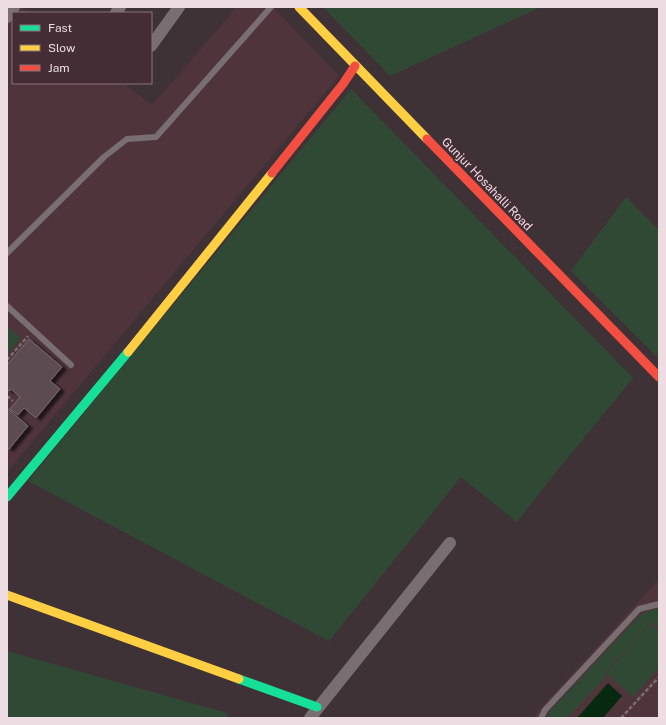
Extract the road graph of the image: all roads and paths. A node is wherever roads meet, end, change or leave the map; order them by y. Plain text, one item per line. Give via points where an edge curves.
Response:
1 (14, 7) edge
2 (179, 7) edge
3 (270, 7) edge
4 (299, 7) edge
5 (7, 17) edge
6 (152, 45) edge
7 (355, 66) junction
8 (7, 253) edge
9 (7, 306) edge
10 (33, 330) junction
11 (7, 360) edge
12 (72, 364) dead end
13 (659, 377) edge
14 (7, 396) edge
15 (13, 401) dead end
16 (7, 496) edge
17 (450, 543) dead end
18 (7, 595) edge
19 (659, 604) edge
20 (659, 677) edge
21 (317, 707) junction
22 (310, 718) edge
23 (542, 718) edge
24 (622, 718) edge

1 - 5 street
2 - 6 street
3 - 8 lane via 156,137 128,139 104,157
4 - 7 street, Gunjur Hosahalli Road
7 - 13 street, Gunjur Hosahalli Road
7 - 16 street via 137,342
9 - 10 lane
10 - 11 path
10 - 12 lane
14 - 15 path
17 - 21 street
18 - 21 street
19 - 23 lane via 639,609 545,710
20 - 24 path
21 - 22 street

